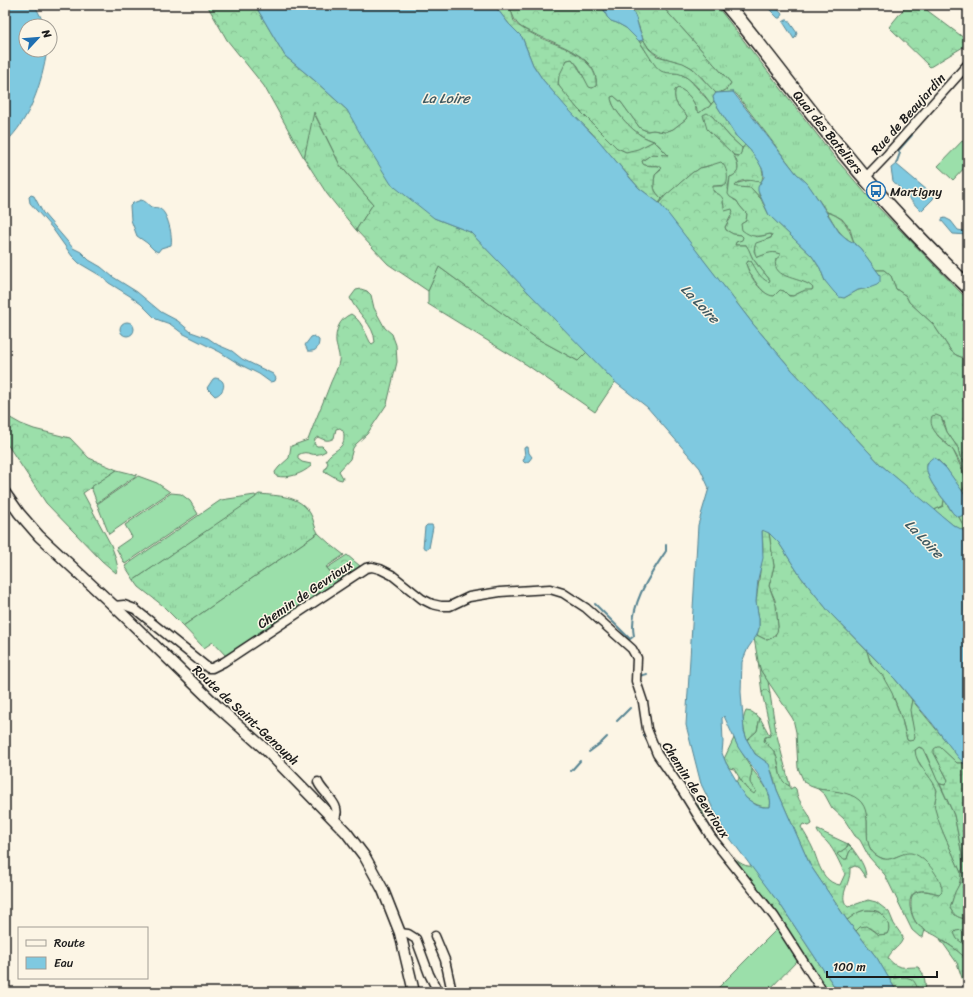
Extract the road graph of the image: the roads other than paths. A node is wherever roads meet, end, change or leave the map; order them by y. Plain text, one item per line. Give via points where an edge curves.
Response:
1 (727, 5) edge
2 (968, 64) edge
3 (865, 178) junction
4 (968, 288) edge
5 (5, 493) edge
6 (114, 606) junction
7 (318, 782) dead end
8 (334, 819) junction
9 (400, 933) junction
10 (435, 936) dead end
11 (414, 992) edge
12 (438, 992) edge
13 (452, 992) edge
14 (823, 992) edge

1 - 3 main road, Quai des Bateliers
2 - 3 street, Rue de Beaujardin
3 - 4 main road, Quai des Bateliers
5 - 6 street, Route de Saint-Genouph via 39,536
6 - 8 street, Route de Saint-Genouph via 208,698 266,750
6 - 14 street, Chemin de Gevrioux via 124,605 135,609 210,668 224,662 366,568 380,569 392,575 422,599 441,606 450,606 469,597 500,592 550,589 564,593 586,608 635,653 636,681 644,702 648,736 657,754 711,837 774,916
7 - 8 street via 336,807 337,814
8 - 9 street, Route de Saint-Genouph via 356,844 375,874 384,890
9 - 11 street, Route de Saint-Genouph
9 - 12 street via 416,939
10 - 13 street

